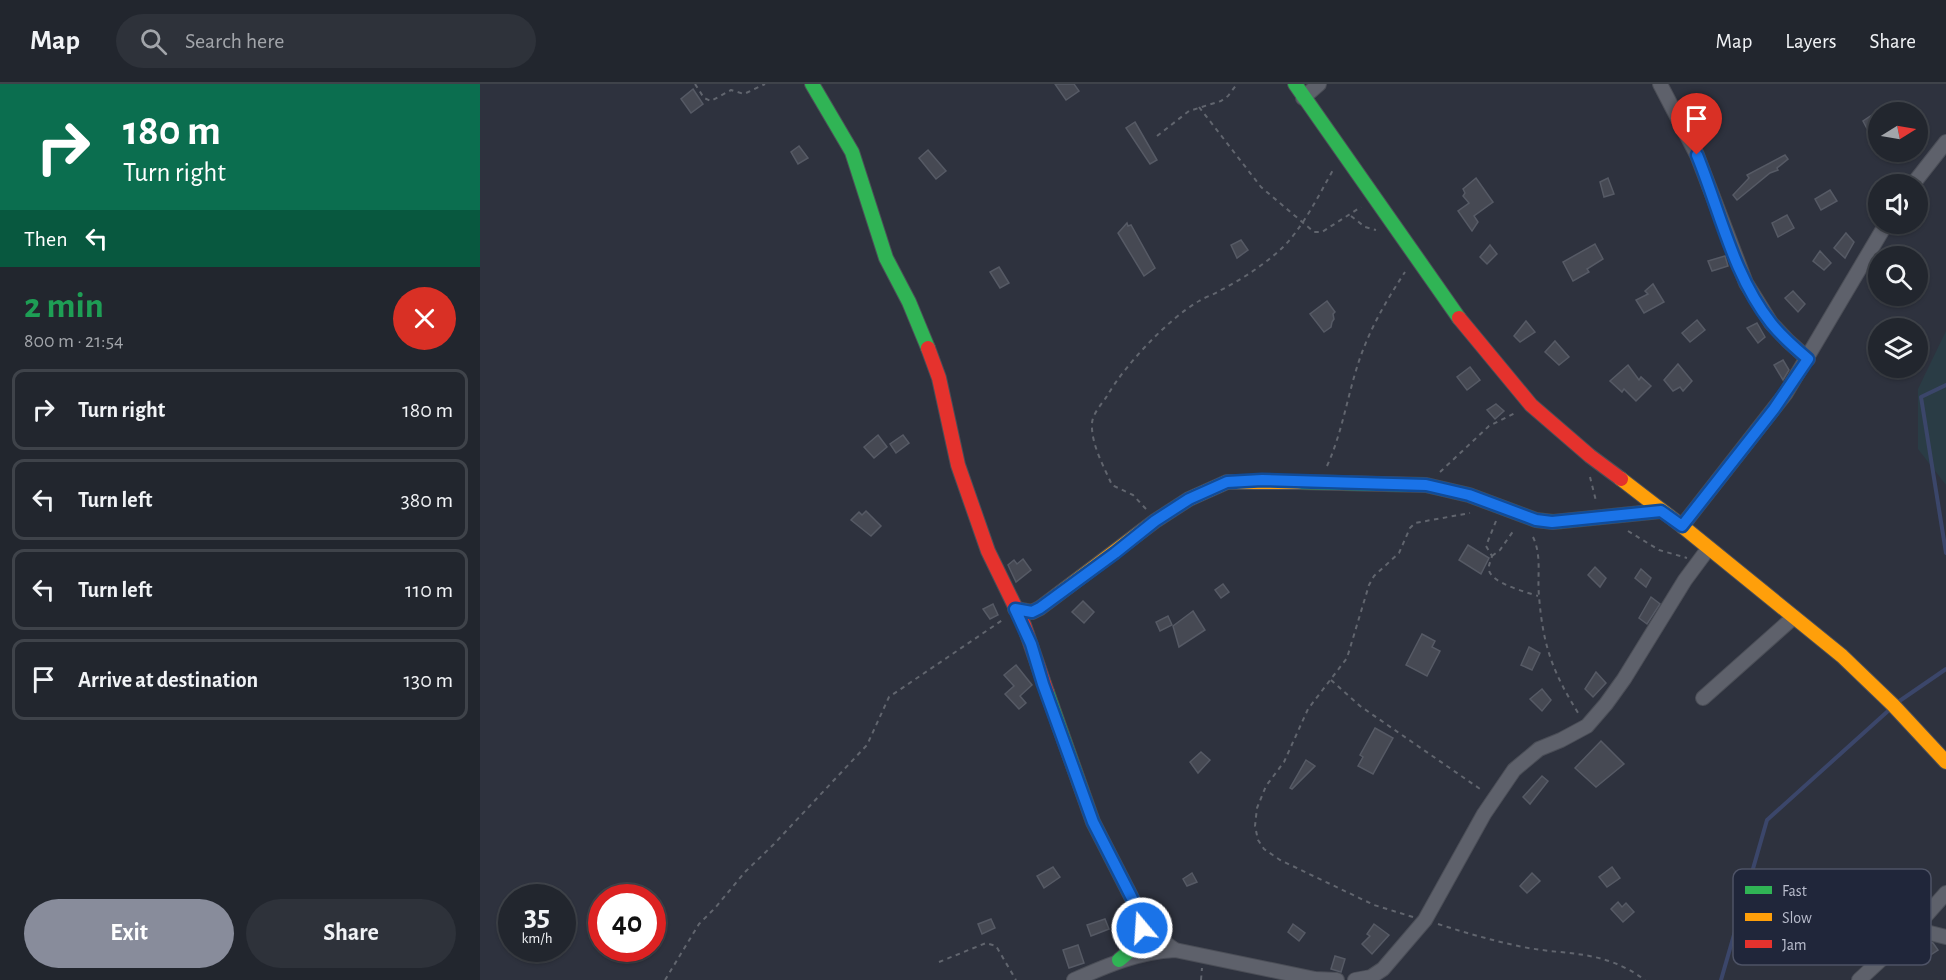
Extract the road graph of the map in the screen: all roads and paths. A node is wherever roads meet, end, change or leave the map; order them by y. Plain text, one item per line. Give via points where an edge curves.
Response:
1 (695, 84) edge
2 (765, 84) edge
3 (812, 84) edge
4 (1237, 84) edge
5 (1295, 84) edge
6 (1319, 84) edge
7 (1660, 84) edge
8 (1303, 98) junction
9 (1199, 107) junction
10 (1157, 135) dead end
11 (1946, 142) edge
12 (1342, 153) junction
13 (1921, 174) edge
14 (1373, 198) junction
15 (1351, 216) junction
16 (1303, 221) junction
17 (1394, 227) junction
18 (1880, 234) edge
19 (1415, 257) junction
20 (1808, 359) junction
21 (1531, 405) junction
22 (1590, 456) junction
23 (1320, 482) junction
24 (1426, 485) junction
25 (1502, 507) junction
26 (1661, 511) junction
27 (1475, 512) dead end
28 (1605, 516) junction
29 (1524, 520) junction
30 (1155, 521) junction
31 (1682, 526) junction
32 (1627, 530) dead end
33 (1704, 554) junction
34 (1492, 556) junction
35 (1539, 596) junction
36 (1015, 609) junction
37 (1794, 617) junction
38 (1331, 680) junction
39 (1703, 698) dead end
40 (1587, 726) junction
41 (1946, 762) edge
42 (1494, 799) junction
43 (1946, 892) edge
44 (1931, 909) edge
45 (1140, 914) junction
46 (1425, 920) junction
47 (1931, 932) edge
48 (1946, 936) edge
49 (1175, 950) junction
50 (1119, 960) junction
51 (939, 962) dead end
52 (1875, 965) edge
53 (665, 980) edge
54 (1016, 980) edge
55 (1074, 980) edge
56 (1337, 980) edge
57 (1355, 980) edge
58 (1645, 980) edge
59 (1859, 980) edge

1 - 2 path via 704,98 711,101 731,90 744,94
3 - 36 street via 852,152 886,258 924,337 939,378 958,465 988,551
4 - 9 path via 1221,101
5 - 8 street
6 - 8 street
7 - 20 street via 1697,155 1746,283 1771,322
8 - 12 street
9 - 10 path
9 - 16 path via 1261,187
11 - 13 street
12 - 14 street
12 - 16 path
14 - 15 path
14 - 17 street
15 - 16 path via 1318,233
15 - 17 path via 1371,230
16 - 30 path via 1282,248 1254,270 1198,301 1153,340 1121,374 1093,418 1097,448 1112,484 1139,499
17 - 19 street
18 - 20 street
19 - 21 street via 1452,310
19 - 23 path via 1372,329 1358,363 1336,446
20 - 31 street via 1768,417
21 - 22 street
21 - 24 path via 1489,426
22 - 26 street
22 - 28 path via 1593,492
23 - 24 street
23 - 30 street via 1227,482 1189,499
24 - 25 street
25 - 29 street
25 - 34 path via 1487,542
26 - 28 street
26 - 31 street
27 - 38 path via 1422,521 1410,528 1399,553 1369,585 1347,658
28 - 29 street via 1552,522
29 - 34 path
29 - 35 path via 1539,556
30 - 36 street via 1048,603 1032,612
31 - 33 street
32 - 33 path via 1659,550
33 - 37 street
33 - 40 street via 1624,679
34 - 35 path via 1489,570 1494,579
35 - 40 path via 1554,670
36 - 45 street via 1031,644 1090,815
36 - 53 path via 889,696 867,745 699,924
37 - 39 street
37 - 41 street via 1842,656
38 - 42 path via 1360,706
38 - 46 path via 1308,709 1284,762 1261,795 1255,826 1258,840 1280,860 1328,885
40 - 42 street via 1527,758
42 - 46 street
43 - 44 street
45 - 49 street via 1161,940
45 - 50 street via 1140,939
46 - 57 street via 1383,969 1371,977
46 - 58 path via 1522,946 1594,956 1616,963
47 - 48 street
49 - 50 street
49 - 56 street via 1315,980
50 - 55 street
51 - 54 path via 993,944
52 - 59 street

